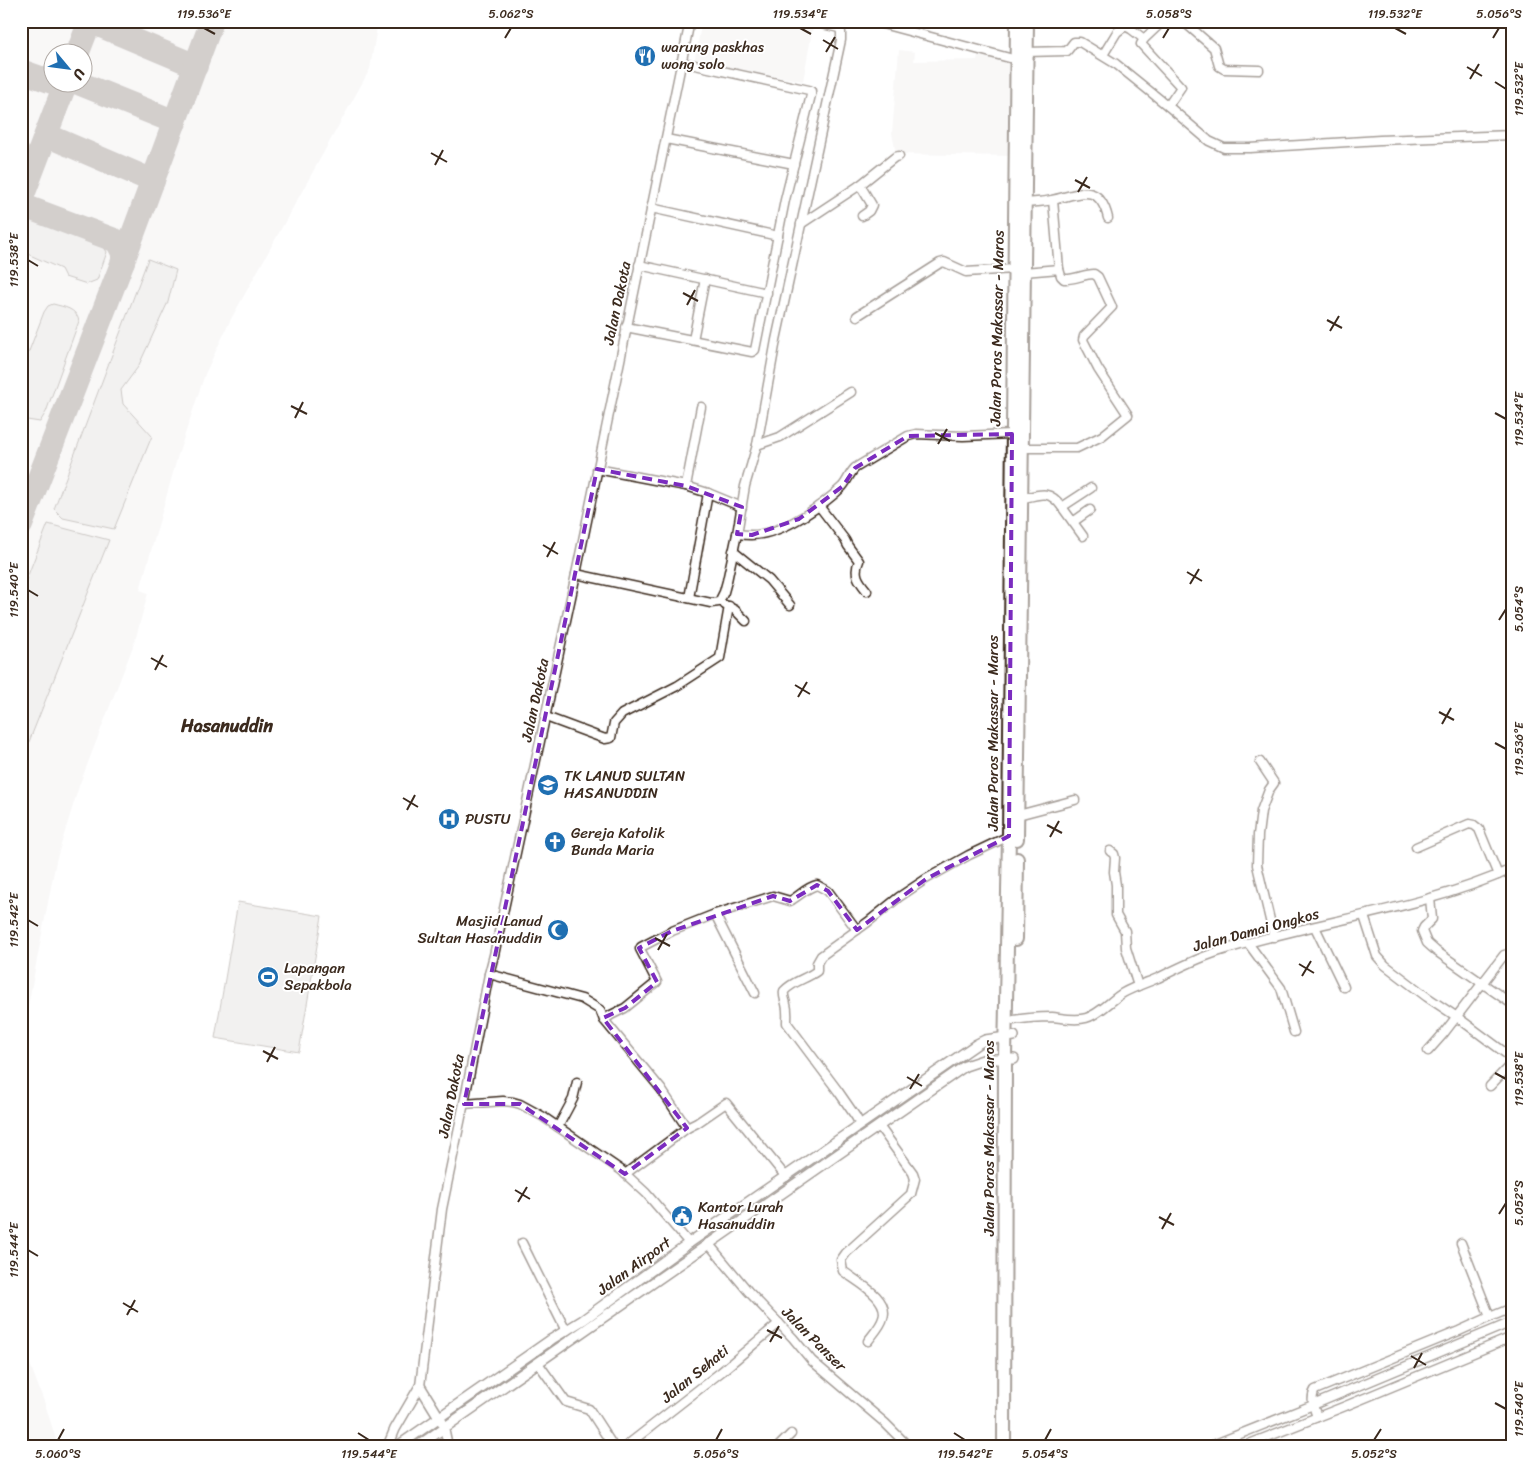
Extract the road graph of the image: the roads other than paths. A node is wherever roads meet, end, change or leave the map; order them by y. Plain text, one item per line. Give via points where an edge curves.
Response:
1 (690, 21) edge
2 (820, 21) edge
3 (871, 21) edge
4 (1017, 21) edge
5 (1027, 21) edge
6 (1163, 21) edge
7 (1183, 21) edge
8 (1144, 39) junction
9 (1022, 56) junction
10 (1103, 56) junction
11 (681, 62) junction
12 (1259, 70) dead end
13 (1168, 106) junction
14 (1512, 135) edge
15 (666, 139) junction
16 (899, 156) dead end
17 (794, 164) junction
18 (860, 185) junction
19 (1053, 200) junction
20 (1025, 203) junction
21 (651, 208) junction
22 (862, 216) dead end
23 (1108, 218) dead end
24 (801, 224) junction
25 (778, 236) junction
26 (639, 265) junction
27 (1060, 269) junction
28 (1019, 271) junction
29 (705, 279) junction
30 (767, 292) junction
31 (857, 316) dead end
32 (626, 326) junction
33 (693, 340) junction
34 (851, 392) dead end
35 (701, 406) dead end
36 (1012, 434) junction
37 (757, 445) junction
38 (1022, 448) junction
39 (597, 469) junction
40 (1017, 472) junction
41 (686, 486) junction
42 (1091, 488) dead end
43 (708, 493) junction
44 (1021, 500) junction
45 (819, 506) junction
46 (742, 507) junction
47 (1062, 507) junction
48 (1090, 510) dead end
49 (1073, 522) junction
50 (737, 534) junction
51 (1083, 536) dead end
52 (733, 551) junction
53 (576, 574) junction
54 (867, 591) dead end
55 (689, 598) junction
56 (719, 602) junction
57 (790, 605) dead end
58 (729, 606) junction
59 (746, 621) dead end
60 (546, 717) junction
61 (1260, 762) dead end
62 (1075, 800) dead end
63 (1018, 816) junction
64 (1009, 836) junction
65 (1416, 847) dead end
66 (1110, 851) dead end
67 (1512, 869) edge
68 (1498, 875) junction
69 (1430, 898) junction
70 (715, 914) junction
71 (1364, 916) junction
72 (1315, 927) junction
73 (857, 930) junction
74 (1274, 937) junction
75 (1248, 943) junction
76 (1512, 953) edge
77 (489, 974) junction
78 (1481, 983) junction
79 (1138, 986) junction
80 (1344, 987) dead end
81 (755, 993) dead end
82 (1512, 1004) edge
83 (1457, 1017) junction
84 (604, 1020) junction
85 (1014, 1020) junction
86 (1294, 1032) dead end
87 (1010, 1036) junction
88 (1428, 1051) dead end
89 (1009, 1058) junction
90 (1512, 1058) edge
91 (1512, 1063) edge
92 (931, 1077) junction
93 (577, 1082) dead end
94 (936, 1086) junction
95 (1490, 1086) dead end
96 (464, 1104) junction
97 (860, 1125) junction
98 (879, 1126) junction
99 (558, 1127) junction
100 (687, 1128) junction
101 (625, 1174) junction
102 (786, 1177) junction
103 (719, 1224) junction
104 (724, 1232) junction
105 (522, 1243) dead end
106 (1461, 1243) dead end
107 (689, 1244) junction
108 (708, 1244) junction
109 (1512, 1308) edge
110 (1490, 1317) junction
111 (583, 1320) junction
112 (1512, 1322) edge
113 (779, 1323) junction
114 (587, 1330) junction
115 (566, 1331) junction
116 (1512, 1337) edge
117 (868, 1341) dead end
118 (538, 1363) junction
119 (1404, 1367) junction
120 (1408, 1380) junction
121 (420, 1386) junction
122 (1313, 1405) junction
123 (1317, 1417) junction
124 (440, 1418) junction
125 (444, 1427) junction
126 (791, 1434) dead end
127 (422, 1444) edge
128 (388, 1446) edge
129 (398, 1446) edge
130 (448, 1446) edge
131 (613, 1446) edge
132 (626, 1446) edge
133 (779, 1446) edge
134 (908, 1446) edge
135 (1004, 1446) edge
136 (1013, 1446) edge
137 (1210, 1446) edge
138 (1244, 1446) edge

1 - 11 street, Jalan Dakota
2 - 24 street via 839,28 841,32
3 - 9 street
4 - 9 highway, Jalan Poros Makassar - Maros
5 - 9 highway, Jalan Poros Makassar - Maros
6 - 8 street
7 - 12 street via 1214,48 1219,66
8 - 10 street via 1125,26 1117,32
8 - 13 street via 1141,44 1181,87
9 - 10 street via 1067,51 1077,41
9 - 20 highway, Jalan Poros Makassar - Maros
9 - 28 highway, Jalan Poros Makassar - Maros
10 - 13 street
11 - 15 street, Jalan Dakota
11 - 17 street via 811,91
13 - 14 street via 1209,141 1224,148
15 - 17 street
15 - 21 street, Jalan Dakota
16 - 18 street
17 - 25 street
18 - 22 street via 872,205
18 - 24 street
19 - 20 street
19 - 23 street via 1082,192 1095,195 1102,200
19 - 27 street
20 - 28 highway, Jalan Poros Makassar - Maros
21 - 25 street
21 - 26 street, Jalan Dakota
24 - 37 street
25 - 30 street
26 - 29 street
26 - 32 street, Jalan Dakota
27 - 28 street
27 - 38 street via 1064,279 1094,274 1102,285 1112,307 1083,340 1128,415 1100,438 1077,448
28 - 31 street via 966,272 940,263
28 - 36 highway, Jalan Poros Makassar - Maros
28 - 38 highway, Jalan Poros Makassar - Maros
29 - 30 street
29 - 33 street
30 - 33 street via 754,351
32 - 33 street
32 - 39 street, Jalan Dakota
34 - 37 street via 780,437
35 - 41 street
36 - 40 highway, Jalan Poros Makassar - Maros
36 - 45 street via 908,436 855,468 843,486
37 - 46 street
38 - 40 highway, Jalan Poros Makassar - Maros
39 - 41 street
39 - 53 street, Jalan Dakota
40 - 44 highway, Jalan Poros Makassar - Maros
40 - 64 highway, Jalan Poros Makassar - Maros
41 - 43 street
42 - 47 street
43 - 46 street
43 - 55 street
44 - 47 street via 1048,494
44 - 63 highway, Jalan Poros Makassar - Maros
45 - 50 street via 772,531
45 - 54 street via 859,560 856,576
46 - 50 street
47 - 49 street
48 - 49 street
49 - 51 street
50 - 52 street
52 - 56 street
52 - 57 street via 769,580
53 - 55 street
53 - 60 street, Jalan Dakota
55 - 56 street
56 - 58 street
58 - 59 street
58 - 60 street via 720,658 677,686 622,714 614,723 611,738
60 - 77 street, Jalan Dakota
61 - 74 street via 1274,783 1261,811 1257,865
62 - 63 street
63 - 85 highway, Jalan Poros Makassar - Maros
64 - 73 street via 926,879
64 - 87 highway, Jalan Poros Makassar - Maros
65 - 68 street via 1469,824 1474,825 1479,829
66 - 79 street via 1115,858 1116,915 1125,931 1126,948
67 - 68 street, Jalan Damai Ongkos
68 - 69 street, Jalan Damai Ongkos
69 - 71 street, Jalan Damai Ongkos
69 - 78 street via 1432,919 1422,931 1427,943
70 - 73 street via 773,896 790,901 817,885 828,891
70 - 81 street
70 - 84 street via 641,947 657,982
71 - 72 street, Jalan Damai Ongkos
71 - 83 street via 1384,965
72 - 74 street, Jalan Damai Ongkos
72 - 80 street
73 - 97 street via 821,956 817,971 791,984 783,996 787,1005 787,1023
74 - 75 street, Jalan Damai Ongkos
75 - 79 street, Jalan Damai Ongkos via 1186,963
75 - 86 street via 1281,988
76 - 78 street via 1504,955
77 - 84 street via 582,999 600,1010
77 - 96 street, Jalan Dakota
78 - 82 street
78 - 83 street
79 - 85 street, Jalan Damai Ongkos via 1084,1018
83 - 88 street
83 - 90 street
84 - 100 street via 661,1090
85 - 87 highway, Jalan Poros Makassar - Maros
87 - 89 highway, Jalan Poros Makassar - Maros
87 - 92 street, Jalan Airport via 977,1044
89 - 94 street, Jalan Airport via 977,1061
89 - 135 highway, Jalan Poros Makassar - Maros
89 - 136 highway, Jalan Poros Makassar - Maros
91 - 95 street
92 - 94 street
92 - 97 street, Jalan Airport
93 - 99 street via 573,1099
94 - 98 street, Jalan Airport
96 - 99 street via 513,1102
96 - 121 street, Jalan Dakota via 442,1210
97 - 102 street, Jalan Airport
98 - 104 street, Jalan Airport
98 - 117 street via 915,1179 911,1194 841,1260 843,1272 882,1301 885,1310 883,1320
99 - 101 street
100 - 101 street
100 - 102 street via 726,1103
101 - 107 street via 654,1202
102 - 103 street, Jalan Airport
103 - 104 street
103 - 107 street, Jalan Airport
104 - 108 street, Jalan Airport
105 - 115 street
106 - 110 street
107 - 111 street, Jalan Airport
108 - 113 street, Jalan Panser
108 - 114 street, Jalan Airport
109 - 110 street
110 - 122 street via 1315,1390
111 - 114 street
111 - 115 street, Jalan Airport
112 - 119 street
113 - 132 street, Jalan Sehati
113 - 134 street, Jalan Panser via 812,1360
114 - 118 street, Jalan Airport
115 - 124 street, Jalan Airport
116 - 120 street
118 - 125 street, Jalan Airport
118 - 131 street via 566,1402 589,1409
119 - 120 street
119 - 122 street
120 - 123 street
121 - 124 street
121 - 128 street
122 - 123 street
122 - 137 street
123 - 138 street
124 - 125 street
124 - 129 street, Jalan Airport
125 - 127 street, Jalan Airport
125 - 130 street
126 - 133 street

